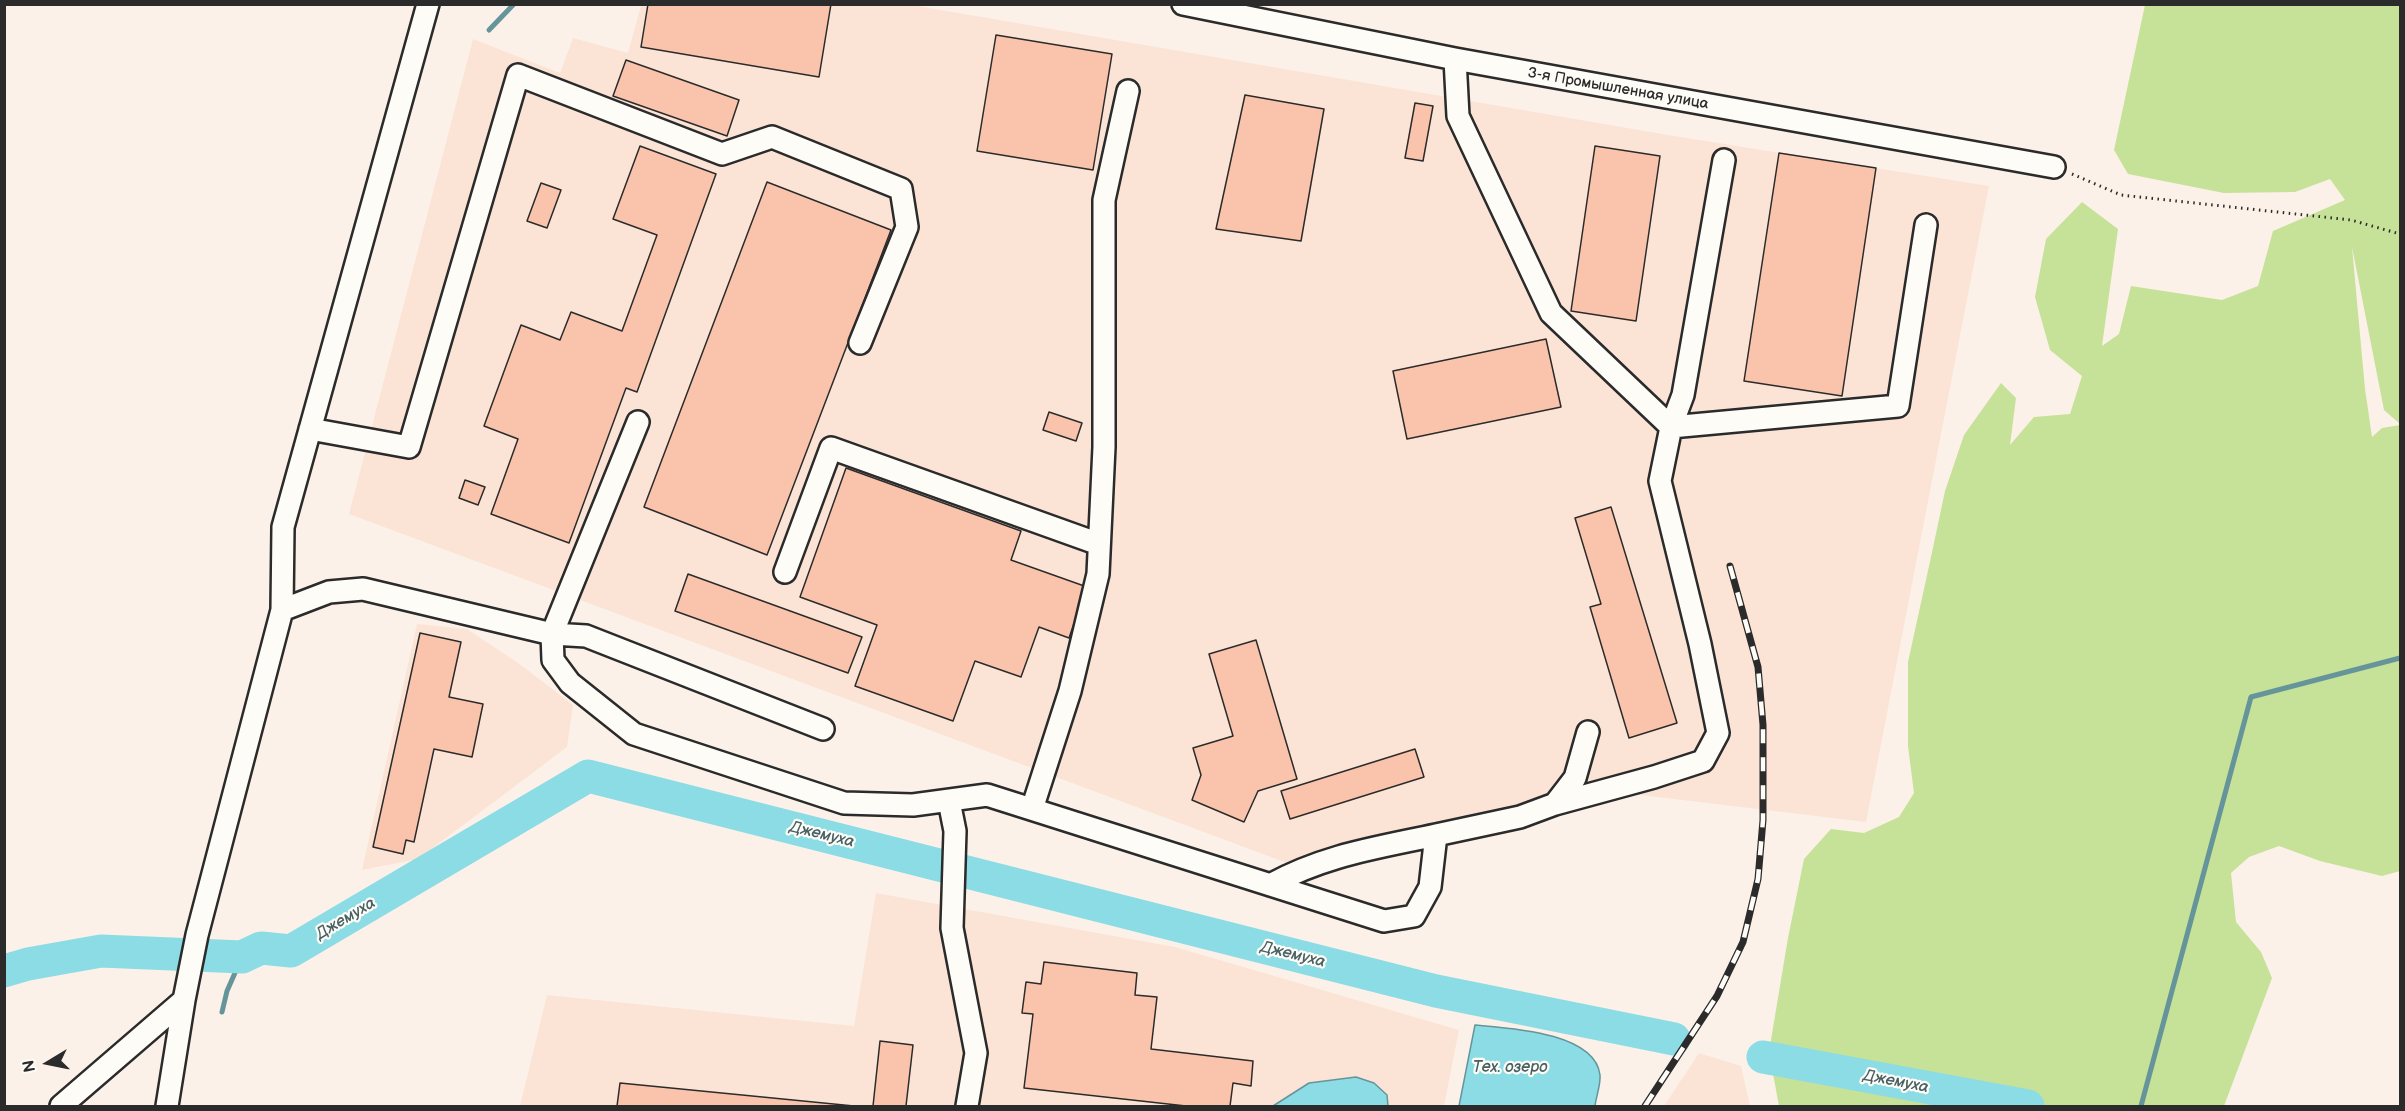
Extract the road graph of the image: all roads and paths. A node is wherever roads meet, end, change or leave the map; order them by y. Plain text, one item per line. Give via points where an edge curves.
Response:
1 (428, 4) edge
2 (1183, 4) edge
3 (1455, 60) junction
4 (1128, 91) dead end
5 (1724, 160) dead end
6 (2054, 167) joint
7 (1926, 225) dead end
8 (2400, 234) edge
9 (860, 343) dead end
10 (638, 422) dead end
11 (1671, 427) junction
12 (310, 429) junction
13 (1099, 544) junction
14 (785, 572) dead end
15 (282, 610) junction
16 (552, 634) junction
17 (824, 729) dead end
18 (1588, 732) dead end
19 (949, 801) junction
20 (1555, 804) junction
21 (1032, 809) junction
22 (1436, 835) junction
23 (1270, 885) junction
24 (184, 995) junction
25 (61, 1107) edge
26 (167, 1107) edge
27 (968, 1107) edge

1 - 12 street
2 - 3 street, 3-я Промышленная улица
3 - 6 street, 3-я Промышленная улица
3 - 11 street via 1458,116 1551,313
4 - 13 street via 1104,200 1104,447
5 - 11 street via 1683,394
6 - 8 path via 2121,195 2351,220
7 - 11 street via 1898,406
9 - 12 street via 907,226 901,189 772,137 722,154 518,75 409,447
10 - 16 street
11 - 20 street via 1660,481 1718,733 1703,760
12 - 15 street via 283,527
13 - 14 street via 831,448
13 - 21 street via 1098,574 1070,691
15 - 16 street via 329,592 363,589
15 - 24 street
16 - 17 street via 586,636
16 - 19 street via 553,660 570,683 634,734 844,803 913,806
18 - 20 street via 1575,778
19 - 21 street via 987,795
19 - 27 street via 955,831 952,928 975,1053
20 - 22 street via 1520,817
21 - 23 street
22 - 23 street via 1335,856
22 - 23 street via 1430,887 1413,916 1384,921
24 - 25 street
24 - 26 street

